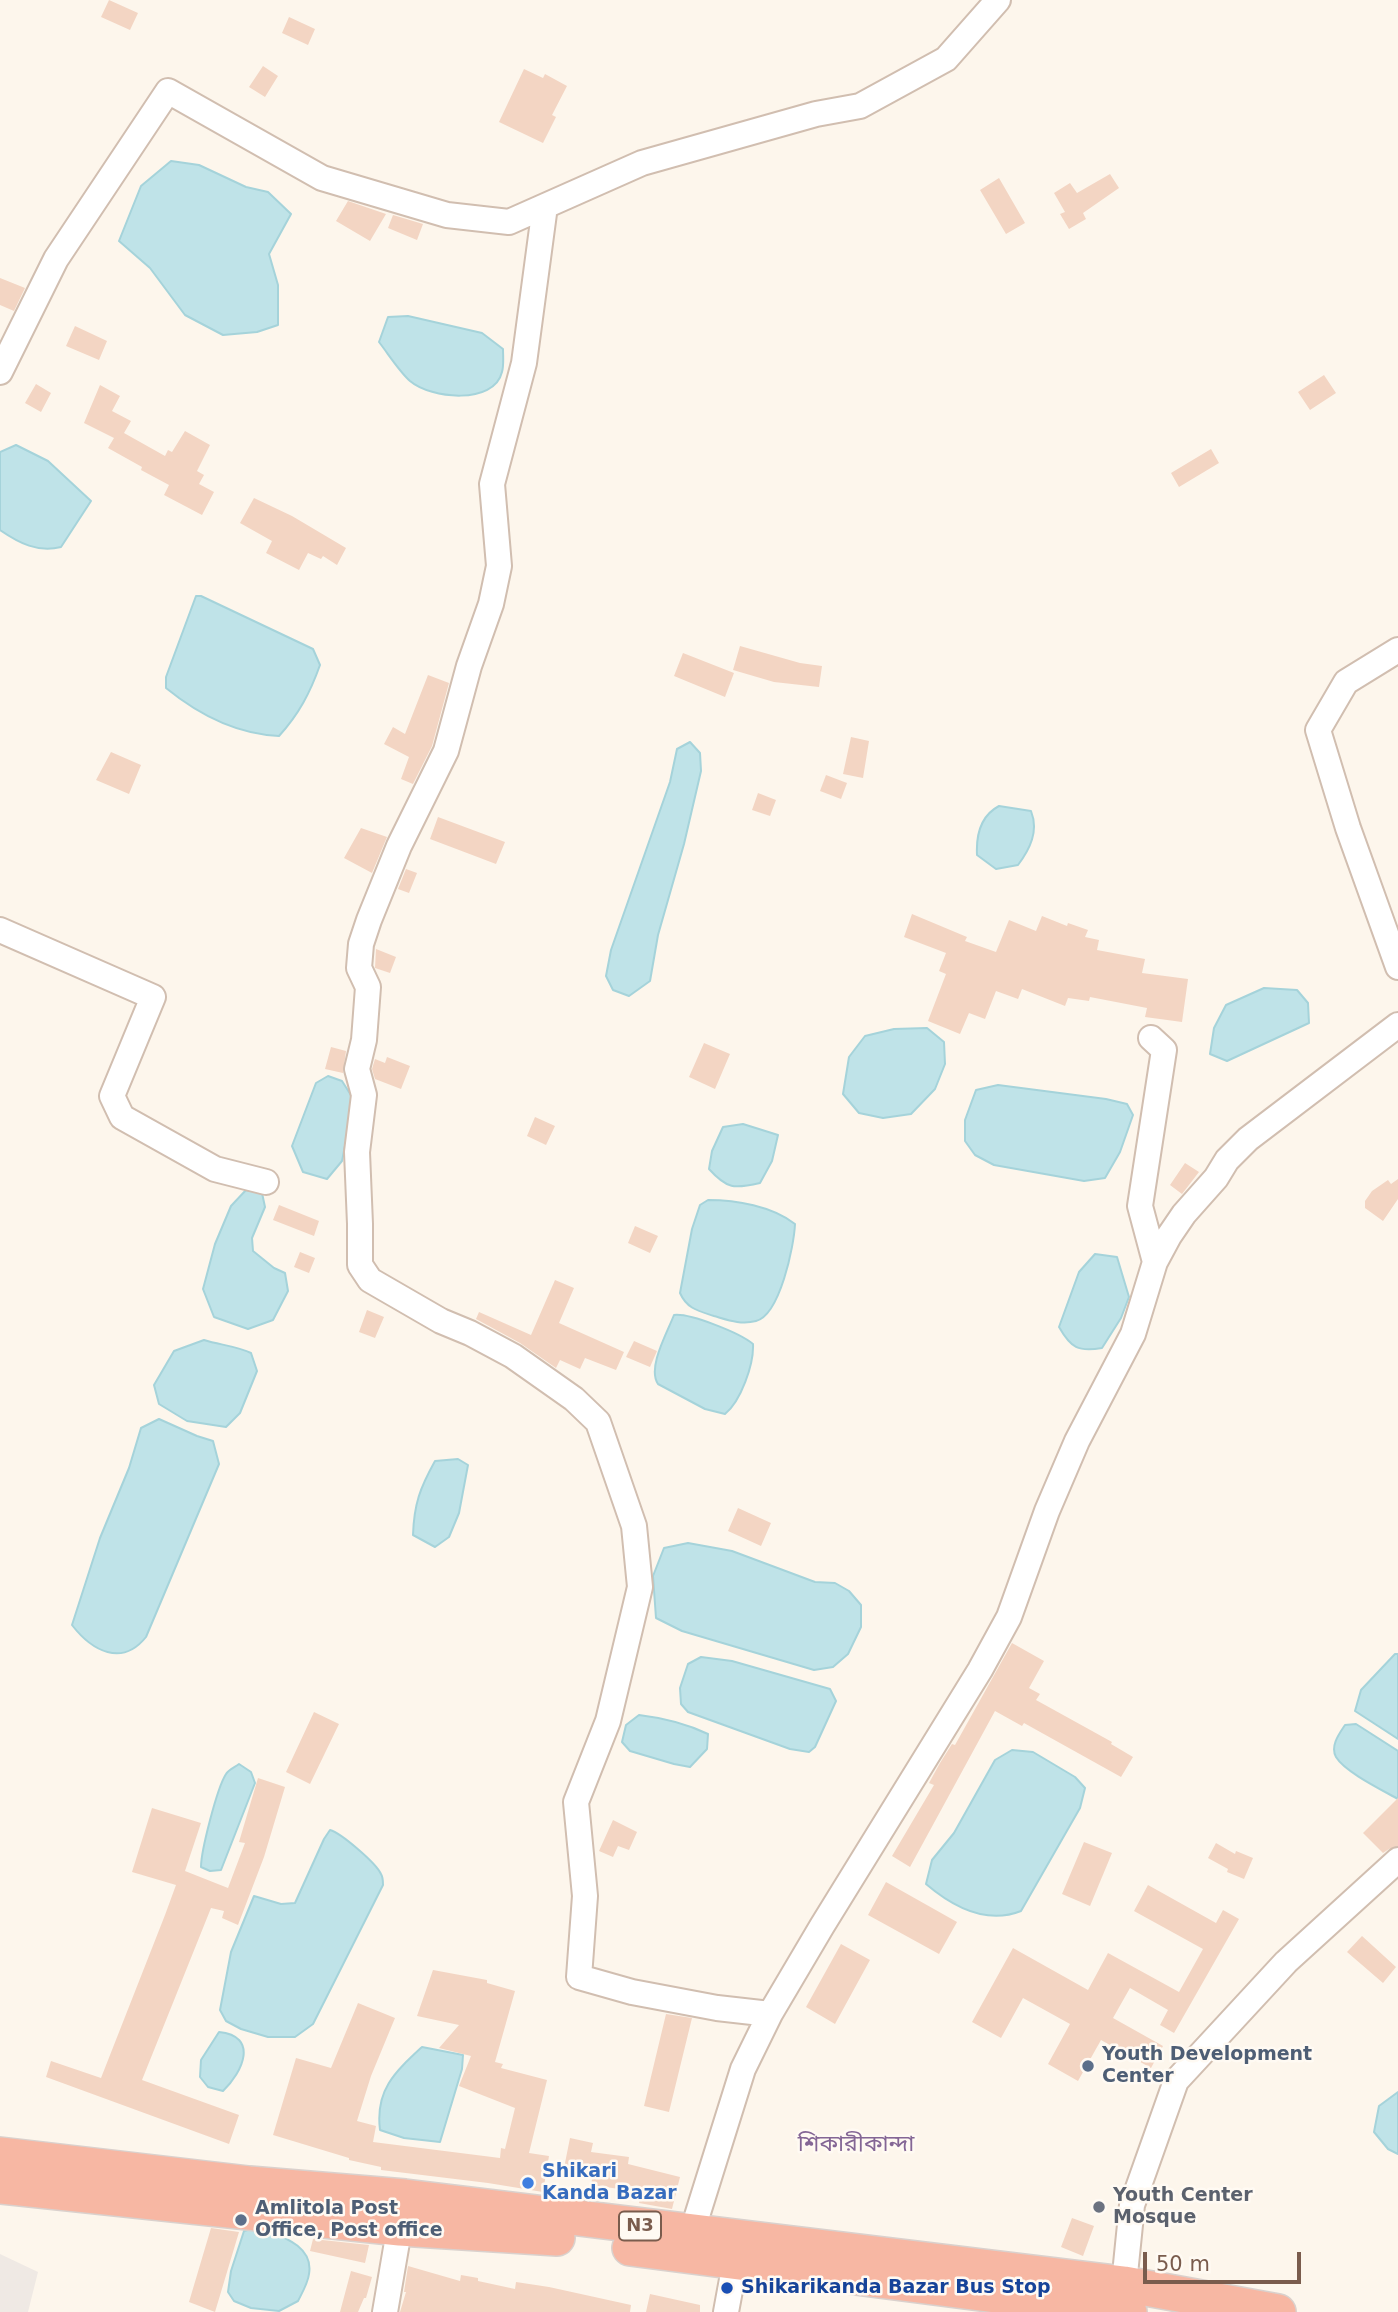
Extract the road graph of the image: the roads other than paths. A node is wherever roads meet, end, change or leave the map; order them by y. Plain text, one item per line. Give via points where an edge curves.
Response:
1 (998, 0) edge
2 (545, 206) junction
3 (0, 372) edge
4 (1398, 650) edge
5 (0, 930) edge
6 (1398, 967) edge
7 (1398, 1025) edge
8 (1151, 1038) dead end
9 (266, 1182) dead end
10 (1155, 1262) junction
11 (1398, 1860) edge
12 (770, 2014) junction
13 (0, 2155) edge
14 (0, 2186) edge
15 (402, 2212) junction
16 (692, 2232) junction
17 (735, 2263) junction
18 (1127, 2298) edge
19 (385, 2312) edge
20 (726, 2312) edge
21 (1278, 2312) edge

1 - 2 street via 946,59 860,106 642,163
2 - 3 street via 509,222 447,215 322,178 168,91 56,259
2 - 12 street via 524,363 492,484 499,566 491,604 446,751 398,846 362,944 359,968 368,986 357,1069 364,1095 357,1152 360,1265 370,1280 513,1356 575,1399 598,1422 634,1526 640,1587 608,1721 576,1802 585,1896 579,1977 632,1992
4 - 6 street via 1346,682 1318,730
5 - 9 street via 153,997 112,1096 122,1117 215,1169
7 - 10 street via 1248,1139 1184,1214
8 - 10 street via 1164,1050 1140,1206
10 - 12 street via 1133,1334 1077,1440 1009,1617
11 - 18 street via 1286,1962 1176,2081 1132,2205
12 - 16 street via 743,2069
13 - 15 highway, N3 via 250,2184
14 - 15 highway, N3
15 - 16 highway, N3
15 - 17 highway, N3
15 - 19 street
16 - 18 highway, N3
17 - 18 highway, N3
17 - 20 street
18 - 21 highway, N3

